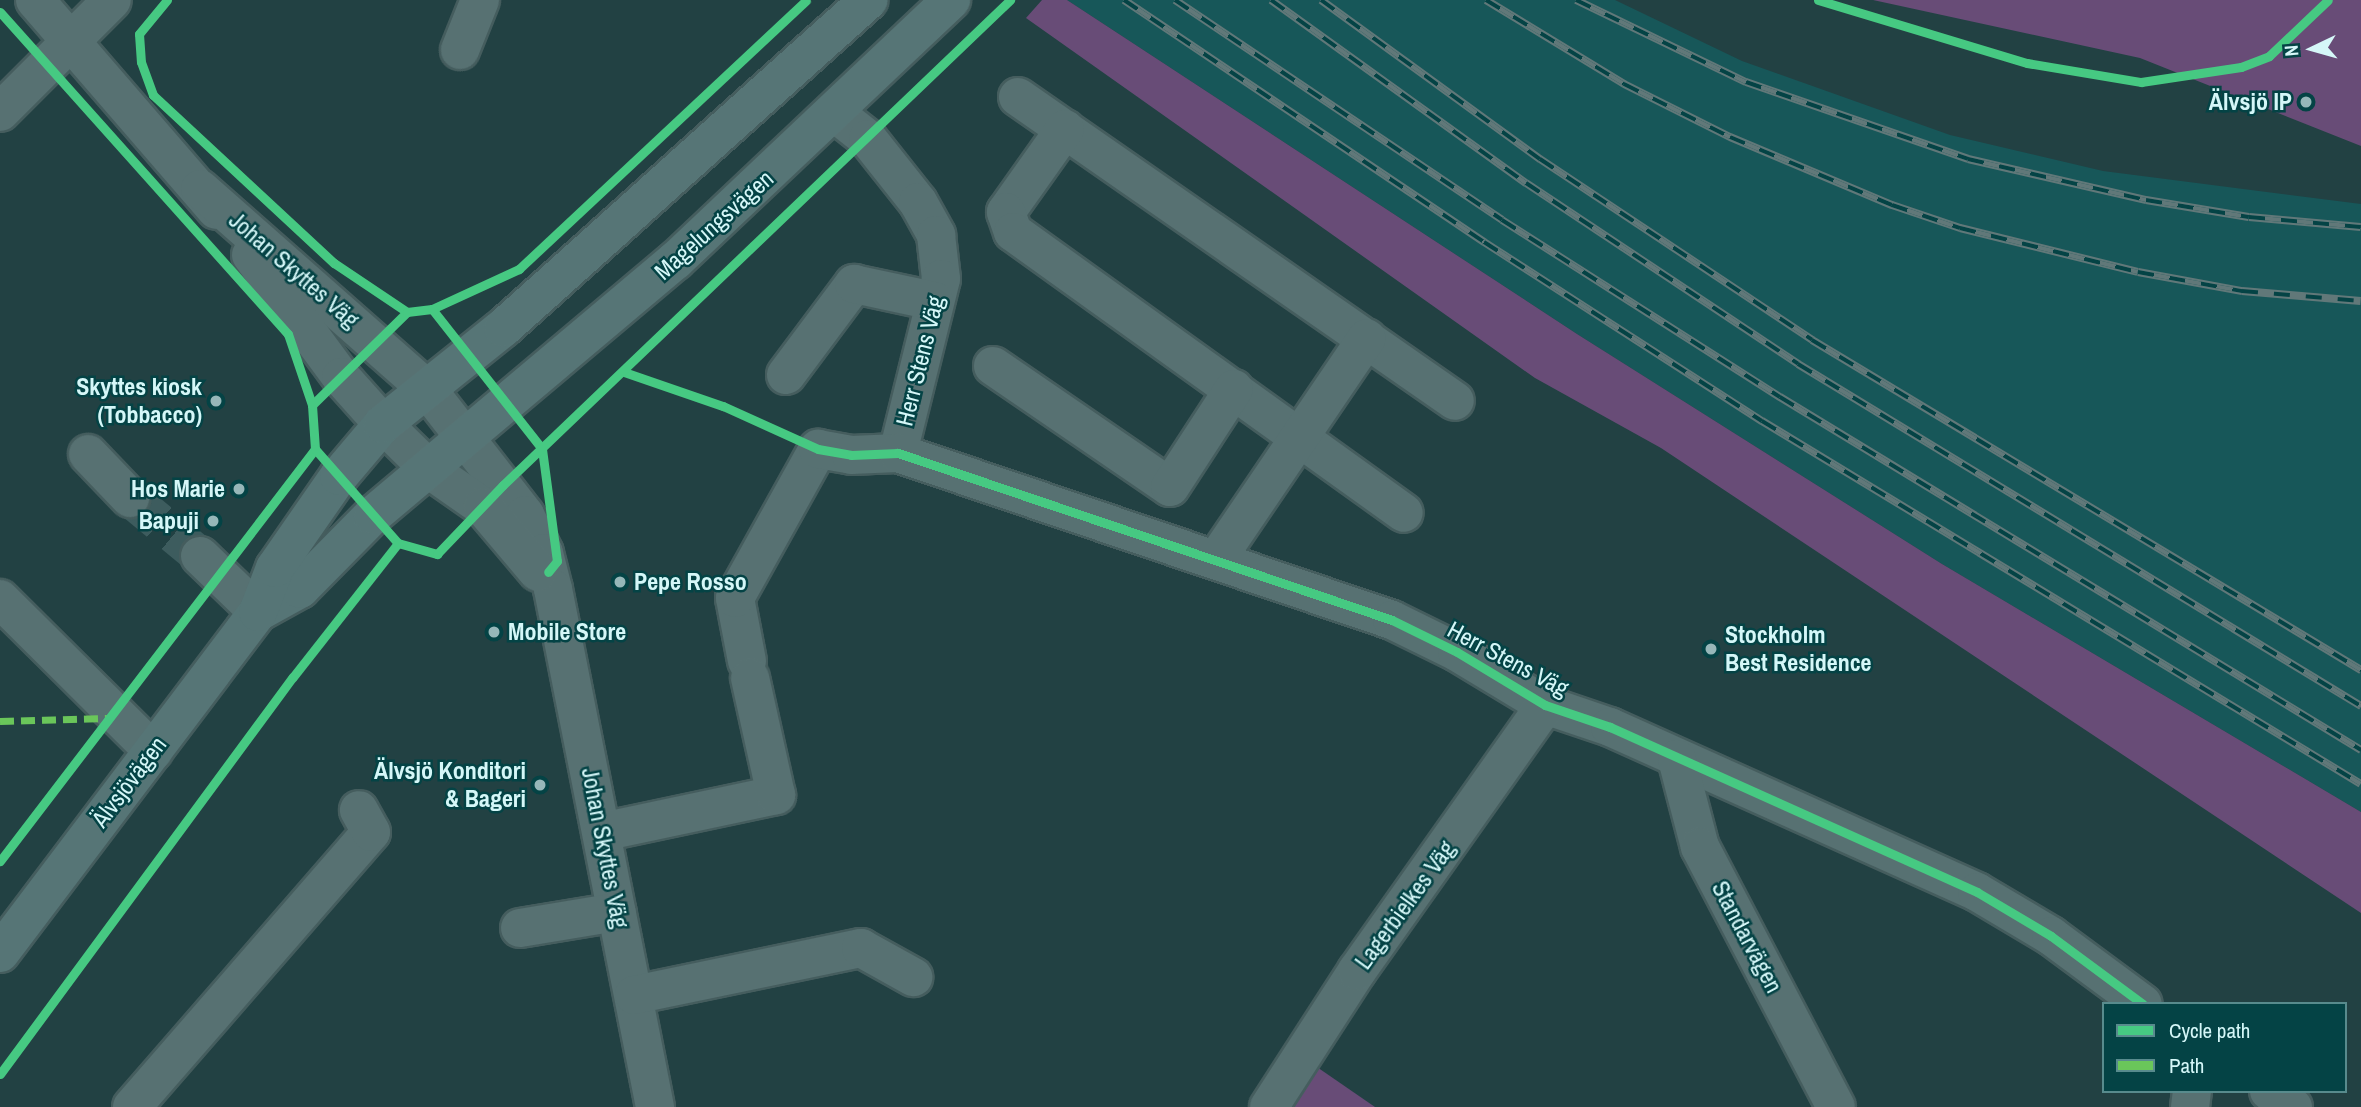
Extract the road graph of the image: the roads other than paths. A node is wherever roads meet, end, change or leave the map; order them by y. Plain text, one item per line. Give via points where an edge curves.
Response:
1 (35, 0) edge
2 (112, 0) edge
3 (480, 0) edge
4 (868, 0) edge
5 (951, 0) edge
6 (72, 38) junction
7 (460, 50) dead end
8 (1018, 97) dead end
9 (0, 112) edge
10 (835, 113) junction
11 (1065, 129) junction
12 (200, 189) junction
13 (934, 300) junction
14 (1367, 338) junction
15 (993, 366) dead end
16 (786, 375) dead end
17 (1234, 389) junction
18 (427, 390) junction
19 (1455, 401) dead end
20 (383, 424) junction
21 (1300, 436) junction
22 (465, 438) junction
23 (898, 453) junction
24 (88, 454) dead end
25 (430, 470) junction
26 (130, 498) tunnel mouth
27 (1404, 513) dead end
28 (200, 556) tunnel mouth
29 (1216, 560) junction
30 (553, 589) junction
31 (9, 608) edge
32 (258, 612) junction
33 (1545, 705) junction
34 (153, 751) junction
35 (1677, 759) junction
36 (359, 810) dead end
37 (602, 832) junction
38 (617, 912) junction
39 (520, 928) dead end
40 (0, 953) edge
41 (913, 977) dead end
42 (634, 995) junction
43 (2140, 1002) edge
44 (2272, 1093) edge
45 (132, 1107) edge
46 (655, 1107) edge
47 (1269, 1107) edge
48 (1836, 1107) edge
49 (2293, 1107) edge

1 - 6 street, Johan Skyttes Väg
2 - 6 street
3 - 7 street
4 - 18 main road via 503,328
5 - 10 main road, Magelungsvägen
6 - 9 street via 51,65
6 - 12 street, Johan Skyttes Väg
8 - 11 street
10 - 13 street, Herr Stens Väg via 868,139 918,202 936,235 941,279
10 - 22 main road, Magelungsvägen via 656,278
11 - 14 street
11 - 17 street via 1006,212 1013,232
12 - 18 street, Johan Skyttes Väg
12 - 20 street, Johan Skyttes Väg via 341,377
13 - 16 street via 854,284
13 - 23 street, Herr Stens Väg
14 - 19 street
14 - 21 street
15 - 17 street via 1170,487
17 - 21 street
18 - 20 main road
18 - 22 street, Johan Skyttes Väg
20 - 25 street, Johan Skyttes Väg
20 - 32 main road, Älvsjövägen via 339,476 275,568
21 - 27 street
21 - 29 street
22 - 25 main road, Älvsjövägen
22 - 30 street, Johan Skyttes Väg via 525,515 544,553
23 - 29 street, Herr Stens Väg
23 - 37 street via 851,455 818,449 735,598 776,795
24 - 26 street
25 - 30 street, Johan Skyttes Väg via 483,507
25 - 32 main road, Älvsjövägen via 373,515 300,589
28 - 32 street
29 - 33 street, Herr Stens Väg via 1392,620
30 - 37 street, Johan Skyttes Väg
31 - 34 street
32 - 34 main road, Älvsjövägen
33 - 35 street, Herr Stens Väg via 1610,727
33 - 47 street, Lagerbielkes Väg via 1357,971
34 - 40 main road, Älvsjövägen
35 - 43 street, Herr Stens Väg via 1977,892 2051,936
35 - 48 street, Standarvägen via 1700,848
36 - 45 street via 371,832
37 - 38 street, Johan Skyttes Väg
38 - 39 street
38 - 42 street, Johan Skyttes Väg
41 - 42 street via 861,948
42 - 46 street, Johan Skyttes Väg
44 - 49 street

